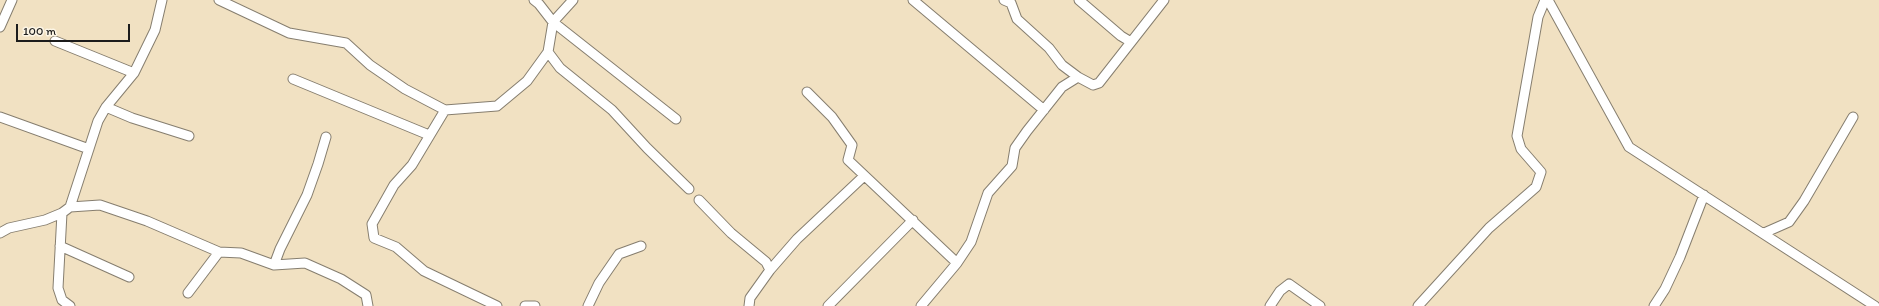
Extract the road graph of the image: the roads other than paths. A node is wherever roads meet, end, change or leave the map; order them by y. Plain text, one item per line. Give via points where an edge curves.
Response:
1 (12, 0) edge
2 (162, 0) edge
3 (218, 0) edge
4 (534, 0) edge
5 (573, 0) edge
6 (913, 0) edge
7 (1004, 0) edge
8 (1079, 0) edge
9 (1164, 0) edge
10 (1546, 0) edge
11 (553, 22) junction
12 (0, 27) edge
13 (55, 41) dead end
14 (1131, 42) junction
15 (548, 52) junction
16 (134, 73) junction
17 (1078, 77) junction
18 (293, 79) dead end
19 (807, 92) dead end
20 (106, 108) junction
21 (445, 110) junction
22 (1044, 110) junction
23 (0, 117) edge
24 (1853, 117) dead end
25 (676, 119) dead end
26 (429, 134) junction
27 (189, 136) dead end
28 (326, 137) dead end
29 (88, 149) junction
30 (864, 176) junction
31 (689, 189) dead end
32 (1704, 195) junction
33 (699, 200) dead end
34 (70, 207) junction
35 (62, 213) junction
36 (913, 220) junction
37 (0, 233) edge
38 (1764, 233) junction
39 (60, 246) junction
40 (641, 246) dead end
41 (219, 252) junction
42 (957, 263) junction
43 (274, 265) junction
44 (770, 270) junction
45 (129, 277) dead end
46 (188, 293) dead end
47 (70, 306) edge
48 (368, 306) edge
49 (497, 306) edge
50 (525, 306) edge
51 (535, 306) edge
52 (588, 306) edge
53 (749, 306) edge
54 (828, 306) edge
55 (921, 306) edge
56 (1270, 306) edge
57 (1320, 306) edge
58 (1418, 306) edge
59 (1654, 306) edge
60 (1875, 306) edge

1 - 12 street
2 - 16 street via 155,30
3 - 21 street via 289,33 346,43 405,89
4 - 11 street
5 - 11 street
6 - 22 street
7 - 17 street via 1011,3 1017,19 1049,48 1062,65
8 - 14 street
9 - 14 street
10 - 32 street via 1629,146
10 - 58 street via 1538,17 1517,136 1521,149 1540,172 1536,188 1489,228
11 - 15 street
11 - 25 street
13 - 16 street
14 - 17 street via 1099,83 1094,85
15 - 21 street via 527,81 496,106
15 - 31 street via 560,68 612,110
16 - 20 street
17 - 22 street via 1062,87
18 - 26 street
19 - 30 street via 832,117 852,145 848,160
20 - 27 street
20 - 29 street
21 - 26 street
22 - 42 street via 1015,148 1012,166 988,194 971,242
23 - 29 street
24 - 38 street via 1789,222
26 - 49 street via 412,165 394,185 372,224 374,238 396,247 424,271
28 - 43 street via 307,195
29 - 34 street
30 - 36 street
30 - 44 street via 797,239
32 - 38 street
32 - 59 street via 1680,256
33 - 44 street via 731,233 766,262
34 - 35 street
34 - 41 street via 100,205 147,221
35 - 37 street
35 - 39 street
36 - 42 street
36 - 54 street
38 - 60 street
39 - 45 street
39 - 47 street via 58,288 62,300
40 - 52 street via 619,254
41 - 43 street via 241,253
41 - 46 street
42 - 55 street
43 - 48 street via 305,263 341,279 366,295
44 - 53 street via 750,298
50 - 51 street
56 - 57 street via 1280,291 1289,284

